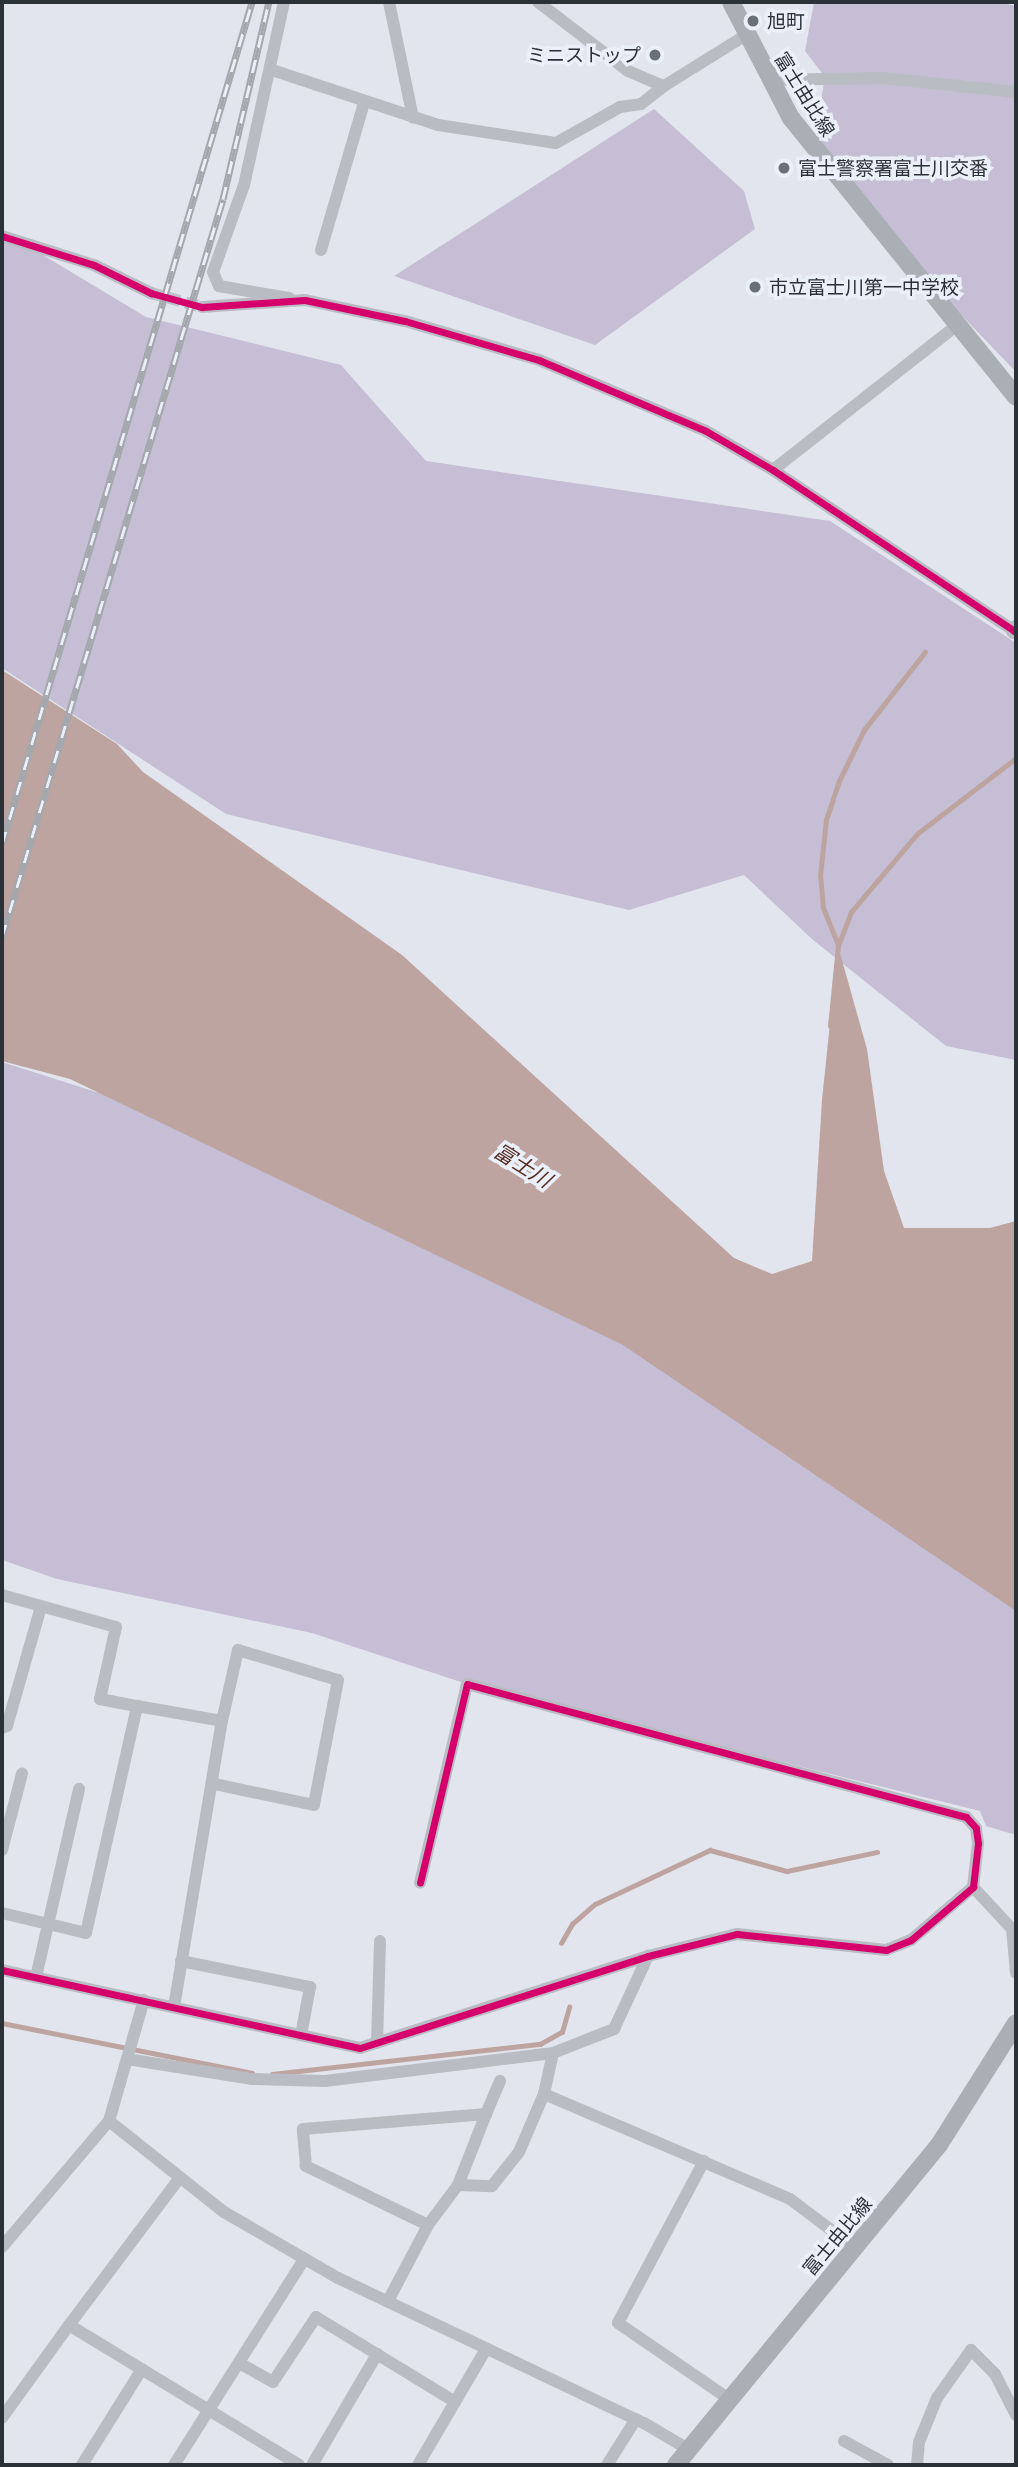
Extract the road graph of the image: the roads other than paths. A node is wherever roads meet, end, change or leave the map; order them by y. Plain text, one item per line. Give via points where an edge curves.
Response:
1 (285, 2) edge
2 (389, 2) edge
3 (538, 2) edge
4 (731, 2) edge
5 (746, 35) junction
6 (272, 70) junction
7 (769, 80) junction
8 (664, 86) junction
9 (1016, 92) edge
10 (364, 103) junction
11 (413, 118) junction
12 (2, 236) edge
13 (321, 250) dead end
14 (151, 293) tunnel mouth
15 (293, 302) junction
16 (202, 307) tunnel mouth
17 (957, 325) junction
18 (1016, 397) edge
19 (773, 470) junction
20 (1015, 629) edge
21 (2, 1595) edge
22 (41, 1607) junction
23 (137, 1706) junction
24 (222, 1721) junction
25 (2, 1728) edge
26 (22, 1774) dead end
27 (214, 1784) junction
28 (79, 1789) dead end
29 (2, 1850) edge
30 (420, 1883) dead end
31 (973, 1887) junction
32 (2, 1913) edge
33 (46, 1925) junction
34 (380, 1941) dead end
35 (648, 1956) junction
36 (181, 1962) junction
37 (2, 1970) edge
38 (1016, 1973) edge
39 (36, 1977) junction
40 (144, 2000) junction
41 (174, 2007) junction
42 (1016, 2023) edge
43 (301, 2035) junction
44 (377, 2043) junction
45 (553, 2053) junction
46 (127, 2059) junction
47 (500, 2081) dead end
48 (544, 2094) junction
49 (486, 2114) junction
50 (109, 2121) junction
51 (704, 2161) junction
52 (178, 2180) junction
53 (458, 2185) junction
54 (428, 2225) junction
55 (2, 2247) edge
56 (855, 2248) junction
57 (304, 2259) junction
58 (388, 2301) junction
59 (69, 2325) junction
60 (485, 2351) junction
61 (377, 2354) junction
62 (240, 2363) junction
63 (142, 2369) junction
64 (729, 2399) junction
65 (455, 2402) junction
66 (209, 2410) junction
67 (1016, 2415) edge
68 (2, 2418) edge
69 (636, 2419) junction
70 (844, 2441) dead end
71 (688, 2449) junction
72 (280, 2460) edge
73 (82, 2465) edge
74 (174, 2465) edge
75 (299, 2465) edge
76 (312, 2465) edge
77 (418, 2465) edge
78 (607, 2465) edge
79 (676, 2465) edge
80 (888, 2465) edge
81 (918, 2465) edge

1 - 6 street
2 - 11 street
3 - 8 street via 628,71
4 - 5 main road, 富士由比線
5 - 7 main road, 富士由比線
5 - 8 street
6 - 10 street
6 - 15 street via 244,185 213,272 219,286 288,296
7 - 9 street via 883,78
7 - 17 main road, 富士由比線 via 855,202
8 - 11 street via 640,104 620,107 556,143
10 - 11 street
10 - 13 street
12 - 14 street via 94,265
15 - 16 street
15 - 19 street via 396,319 540,360 680,418
17 - 18 main road, 富士由比線
17 - 19 street
19 - 20 street
21 - 22 street
22 - 23 street via 116,1627 100,1699
22 - 25 street via 7,1726
23 - 24 street
23 - 33 street via 86,1933
24 - 27 street
24 - 27 street via 238,1650 338,1680 314,1805
26 - 29 street
27 - 36 street
28 - 33 street
30 - 31 street via 467,1684 967,1817 976,1828 978,1843
31 - 35 street via 911,1940 886,1950 737,1934
31 - 38 street via 1012,1928
32 - 33 street
33 - 39 street
34 - 44 street
35 - 44 street
35 - 45 street via 614,2029
36 - 41 street
36 - 43 street via 310,1987
37 - 39 street
39 - 40 street
40 - 41 street
40 - 46 street
41 - 43 street
42 - 56 main road, 富士由比線 via 939,2145
43 - 44 street via 360,2048
45 - 46 street via 325,2081 252,2080
45 - 48 street
46 - 50 street
47 - 49 street
48 - 51 street
48 - 53 street via 519,2152 492,2186
49 - 53 street
49 - 54 street via 303,2130 306,2166
50 - 52 street
50 - 55 street
51 - 56 street via 790,2199
51 - 64 street via 618,2323
52 - 57 street
52 - 59 street
53 - 54 street
54 - 58 street
56 - 64 main road, 富士由比線
57 - 58 street
57 - 62 street
58 - 60 street
59 - 63 street
59 - 68 street
60 - 65 street
60 - 69 street
61 - 62 street via 316,2317 273,2382
61 - 65 street
61 - 76 street
62 - 66 street
63 - 66 street
63 - 73 street
64 - 71 main road, 富士由比線
65 - 77 street
66 - 72 street
66 - 74 street
67 - 81 street via 995,2374 971,2350 937,2398 919,2442
69 - 71 street
69 - 78 street
70 - 80 street
71 - 79 main road, 富士由比線
72 - 75 street

